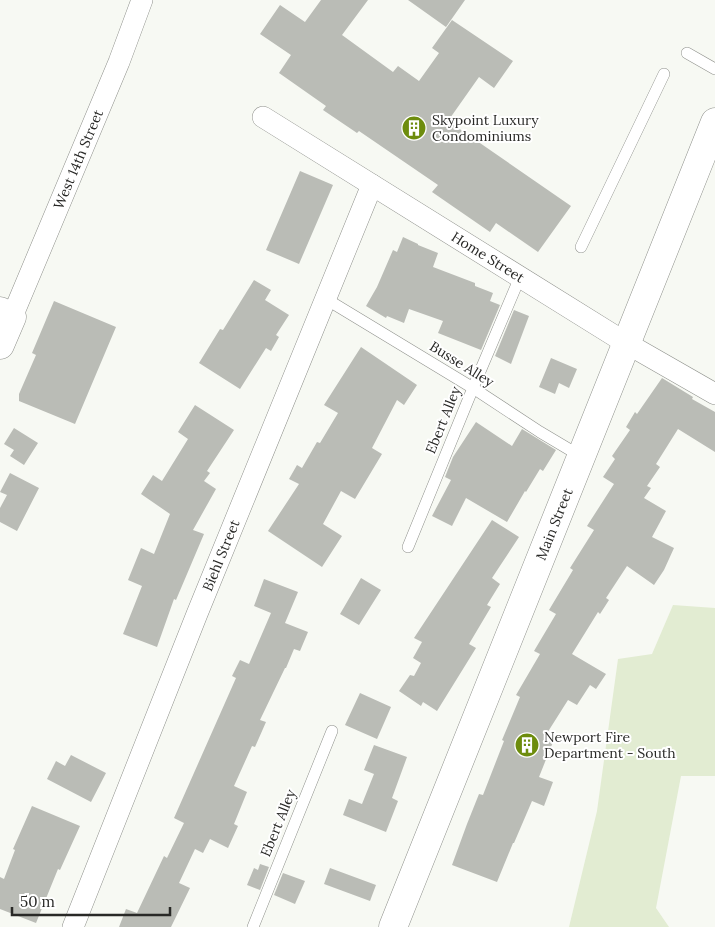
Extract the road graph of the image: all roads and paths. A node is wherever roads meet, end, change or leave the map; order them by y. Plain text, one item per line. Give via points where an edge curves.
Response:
1 (142, 0) edge
2 (687, 53) dead end
3 (715, 69) edge
4 (664, 74) dead end
5 (263, 117) dead end
6 (715, 122) edge
7 (372, 186) junction
8 (581, 247) dead end
9 (520, 277) junction
10 (326, 299) junction
11 (6, 314) edge
12 (626, 342) junction
13 (0, 345) edge
14 (472, 388) junction
15 (715, 394) edge
16 (582, 457) junction
17 (408, 547) dead end
18 (332, 731) dead end
19 (73, 927) edge
20 (254, 927) edge
21 (393, 927) edge

1 - 11 street, West 14th Street via 119,62
2 - 3 lane
4 - 8 lane
5 - 7 street, Home Street
6 - 12 street, Main Street
7 - 9 street, Home Street
7 - 10 street, Biehl Street
9 - 12 street, Home Street
9 - 14 lane, Ebert Alley
10 - 14 lane, Busse Alley
10 - 19 street, Biehl Street
11 - 13 street
12 - 15 street, Home Street
12 - 16 street, Main Street
14 - 16 lane, Busse Alley
14 - 17 lane, Ebert Alley
16 - 21 street, Main Street
18 - 20 lane, Ebert Alley

